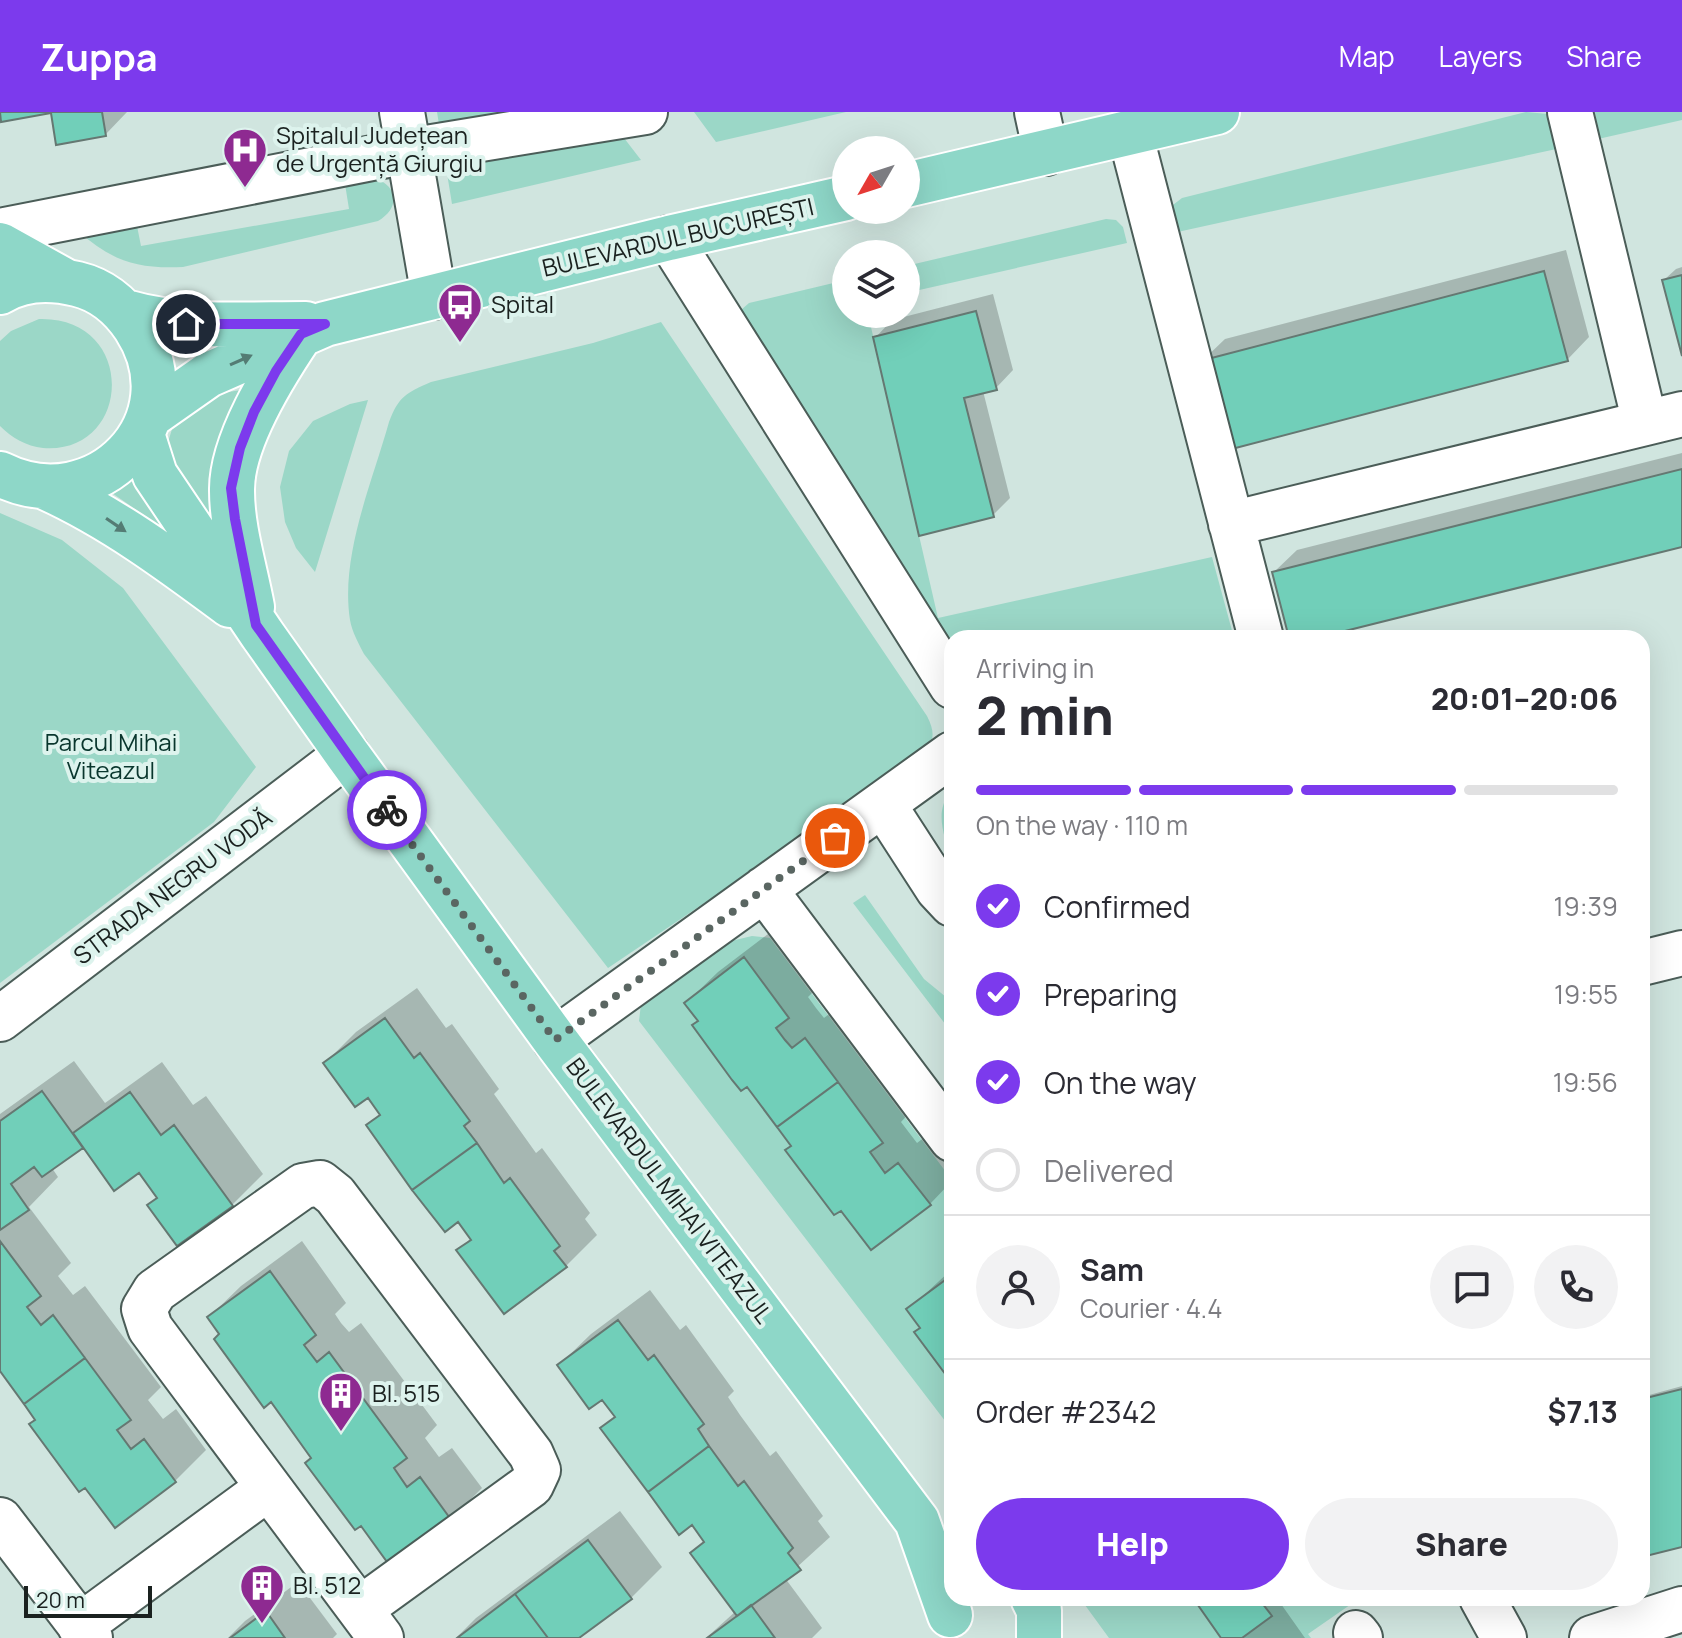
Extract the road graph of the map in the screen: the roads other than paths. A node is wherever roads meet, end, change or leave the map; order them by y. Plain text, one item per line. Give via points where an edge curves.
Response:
1 (645, 112) edge
2 (1217, 112) edge
3 (1570, 112) edge
4 (405, 131) edge
5 (1042, 133) edge
6 (1130, 133) junction
7 (920, 180) edge
8 (832, 201) edge
9 (0, 231) edge
10 (669, 238) junction
11 (0, 245) edge
12 (63, 280) junction
13 (0, 292) edge
14 (434, 297) junction
15 (125, 312) junction
16 (313, 329) junction
17 (1664, 418) edge
18 (146, 425) junction
19 (0, 474) edge
20 (47, 488) junction
21 (1231, 524) junction
22 (256, 625) junction
23 (1259, 630) edge
24 (944, 673) edge
25 (347, 754) junction
26 (944, 760) edge
27 (883, 804) junction
28 (944, 888) edge
29 (764, 889) junction
30 (1682, 953) edge
31 (1650, 961) edge
32 (0, 1019) edge
33 (555, 1040) junction
34 (944, 1128) edge
35 (268, 1488) junction
36 (0, 1520) edge
37 (934, 1533) edge
38 (944, 1577) edge
39 (1486, 1606) edge
40 (1682, 1609) edge
41 (370, 1624) edge
42 (85, 1632) edge
43 (1504, 1638) edge
44 (1592, 1638) edge

1 - 4 street
2 - 6 main road
3 - 17 street
4 - 9 street
4 - 14 street
5 - 6 main road
5 - 7 main road
6 - 21 street
8 - 10 main road, BULEVARDUL BUCUREȘTI
10 - 14 main road, BULEVARDUL BUCUREȘTI
10 - 24 street
11 - 12 main road
12 - 13 main road via 34,280
12 - 15 main road via 96,291
14 - 16 main road, BULEVARDUL BUCUREȘTI
15 - 16 main road, BULEVARDUL BUCUREȘTI via 186,324
15 - 18 main road, BULEVARDUL MIHAI VITEAZUL via 153,367
18 -> 16 main road, BULEVARDUL BUCUREȘTI via 208,375
16 - 22 main road via 276,371 254,412 231,488
17 - 21 street
18 - 20 main road, BULEVARDUL BUCUREȘTI via 129,451 105,471
18 - 22 main road, BULEVARDUL MIHAI VITEAZUL via 155,475
19 - 20 main road, BULEVARDUL MIHAI VITEAZUL
20 -> 22 main road, BULEVARDUL MIHAI VITEAZUL via 112,522
21 - 23 street
22 - 25 main road, BULEVARDUL MIHAI VITEAZUL
25 - 32 street, STRADA NEGRU VODĂ
25 - 33 main road, BULEVARDUL MIHAI VITEAZUL
26 - 27 street
27 - 28 street
27 - 29 street
29 - 33 street
29 - 34 street
30 - 31 street
33 - 37 main road, BULEVARDUL MIHAI VITEAZUL
35 - 41 street
35 - 41 street via 150,1328 144,1309 155,1291 303,1186 320,1183 345,1207 538,1470 531,1485
35 - 42 street
36 - 42 street
37 - 38 main road, BULEVARDUL MIHAI VITEAZUL
39 - 43 street
40 - 44 street

